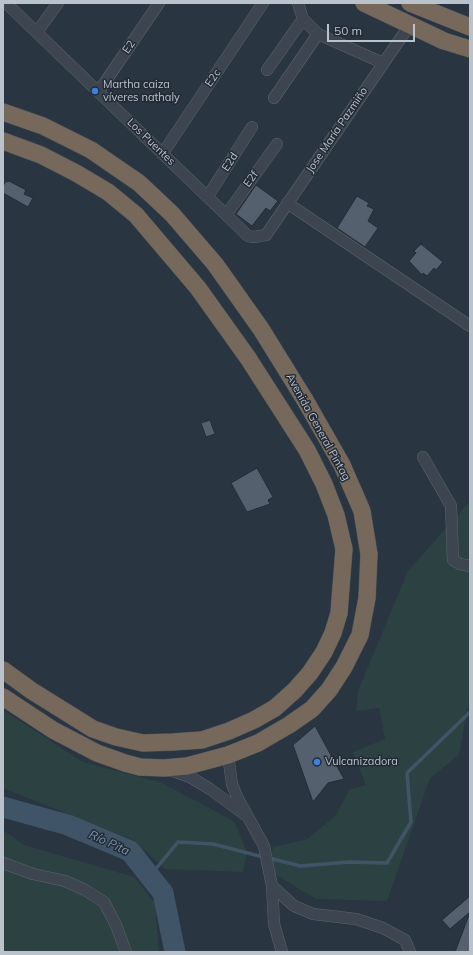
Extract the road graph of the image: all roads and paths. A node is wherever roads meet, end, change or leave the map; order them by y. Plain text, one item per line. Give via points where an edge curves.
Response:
1 (6, 3) edge
2 (58, 3) edge
3 (159, 3) edge
4 (263, 3) edge
5 (298, 3) edge
6 (364, 3) edge
7 (410, 3) edge
8 (303, 19) junction
9 (409, 26) junction
10 (470, 27) edge
11 (37, 32) junction
12 (318, 34) junction
13 (470, 49) edge
14 (383, 63) junction
15 (267, 70) dead end
16 (99, 91) junction
17 (274, 98) dead end
18 (3, 112) edge
19 (252, 127) dead end
20 (3, 141) edge
21 (277, 144) dead end
22 (163, 153) junction
23 (208, 196) junction
24 (287, 203) junction
25 (226, 215) junction
26 (266, 235) joint
27 (470, 326) edge
28 (423, 458) dead end
29 (470, 566) edge
30 (3, 670) edge
31 (9, 701) edge
32 (228, 755) junction
33 (164, 768) junction
34 (246, 815) junction
35 (3, 863) edge
36 (270, 882) junction
37 (126, 952) edge
38 (282, 952) edge
39 (410, 952) edge

1 - 11 street, Los Puentes
2 - 11 street
3 - 16 street, E2
4 - 22 street, E2c
5 - 8 street
6 - 9 highway
7 - 10 highway
8 - 12 street
8 - 15 street
9 - 13 highway
9 - 14 street, Jose María Pazmiño
11 - 16 street, Los Puentes
12 - 14 street
12 - 17 street
14 - 24 street, Jose María Pazmiño
16 - 22 street, Los Puentes
18 - 32 highway, Avenida General Pintag via 43,126 91,150 139,182 172,214 215,264 260,329 331,446 362,511 369,554 367,598 360,635 344,667 329,690 312,709 258,743
19 - 23 street, E2d
20 - 30 highway, Avenida General Pintag via 41,156 108,192 136,215 198,288 248,358 307,450 334,509 344,549 339,612 324,652 310,673 275,708 254,720 202,740 143,743 93,729
21 - 25 street, E2f
22 - 23 street, Los Puentes
23 - 25 street, Los Puentes
24 - 26 street, Jose María Pazmiño
24 - 27 street
25 - 26 street, Los Puentes via 248,236
28 - 29 street via 451,506 453,560
31 - 33 highway, Avenida General Pintag via 53,730 97,753 140,767
32 - 33 highway, Avenida General Pintag via 187,766
32 - 34 street via 232,784
33 - 34 street via 190,777
34 - 36 street via 264,846
35 - 37 street via 33,874 65,881 104,902
36 - 38 street via 274,924
36 - 39 street via 294,906 313,914 356,919 383,928 405,940

